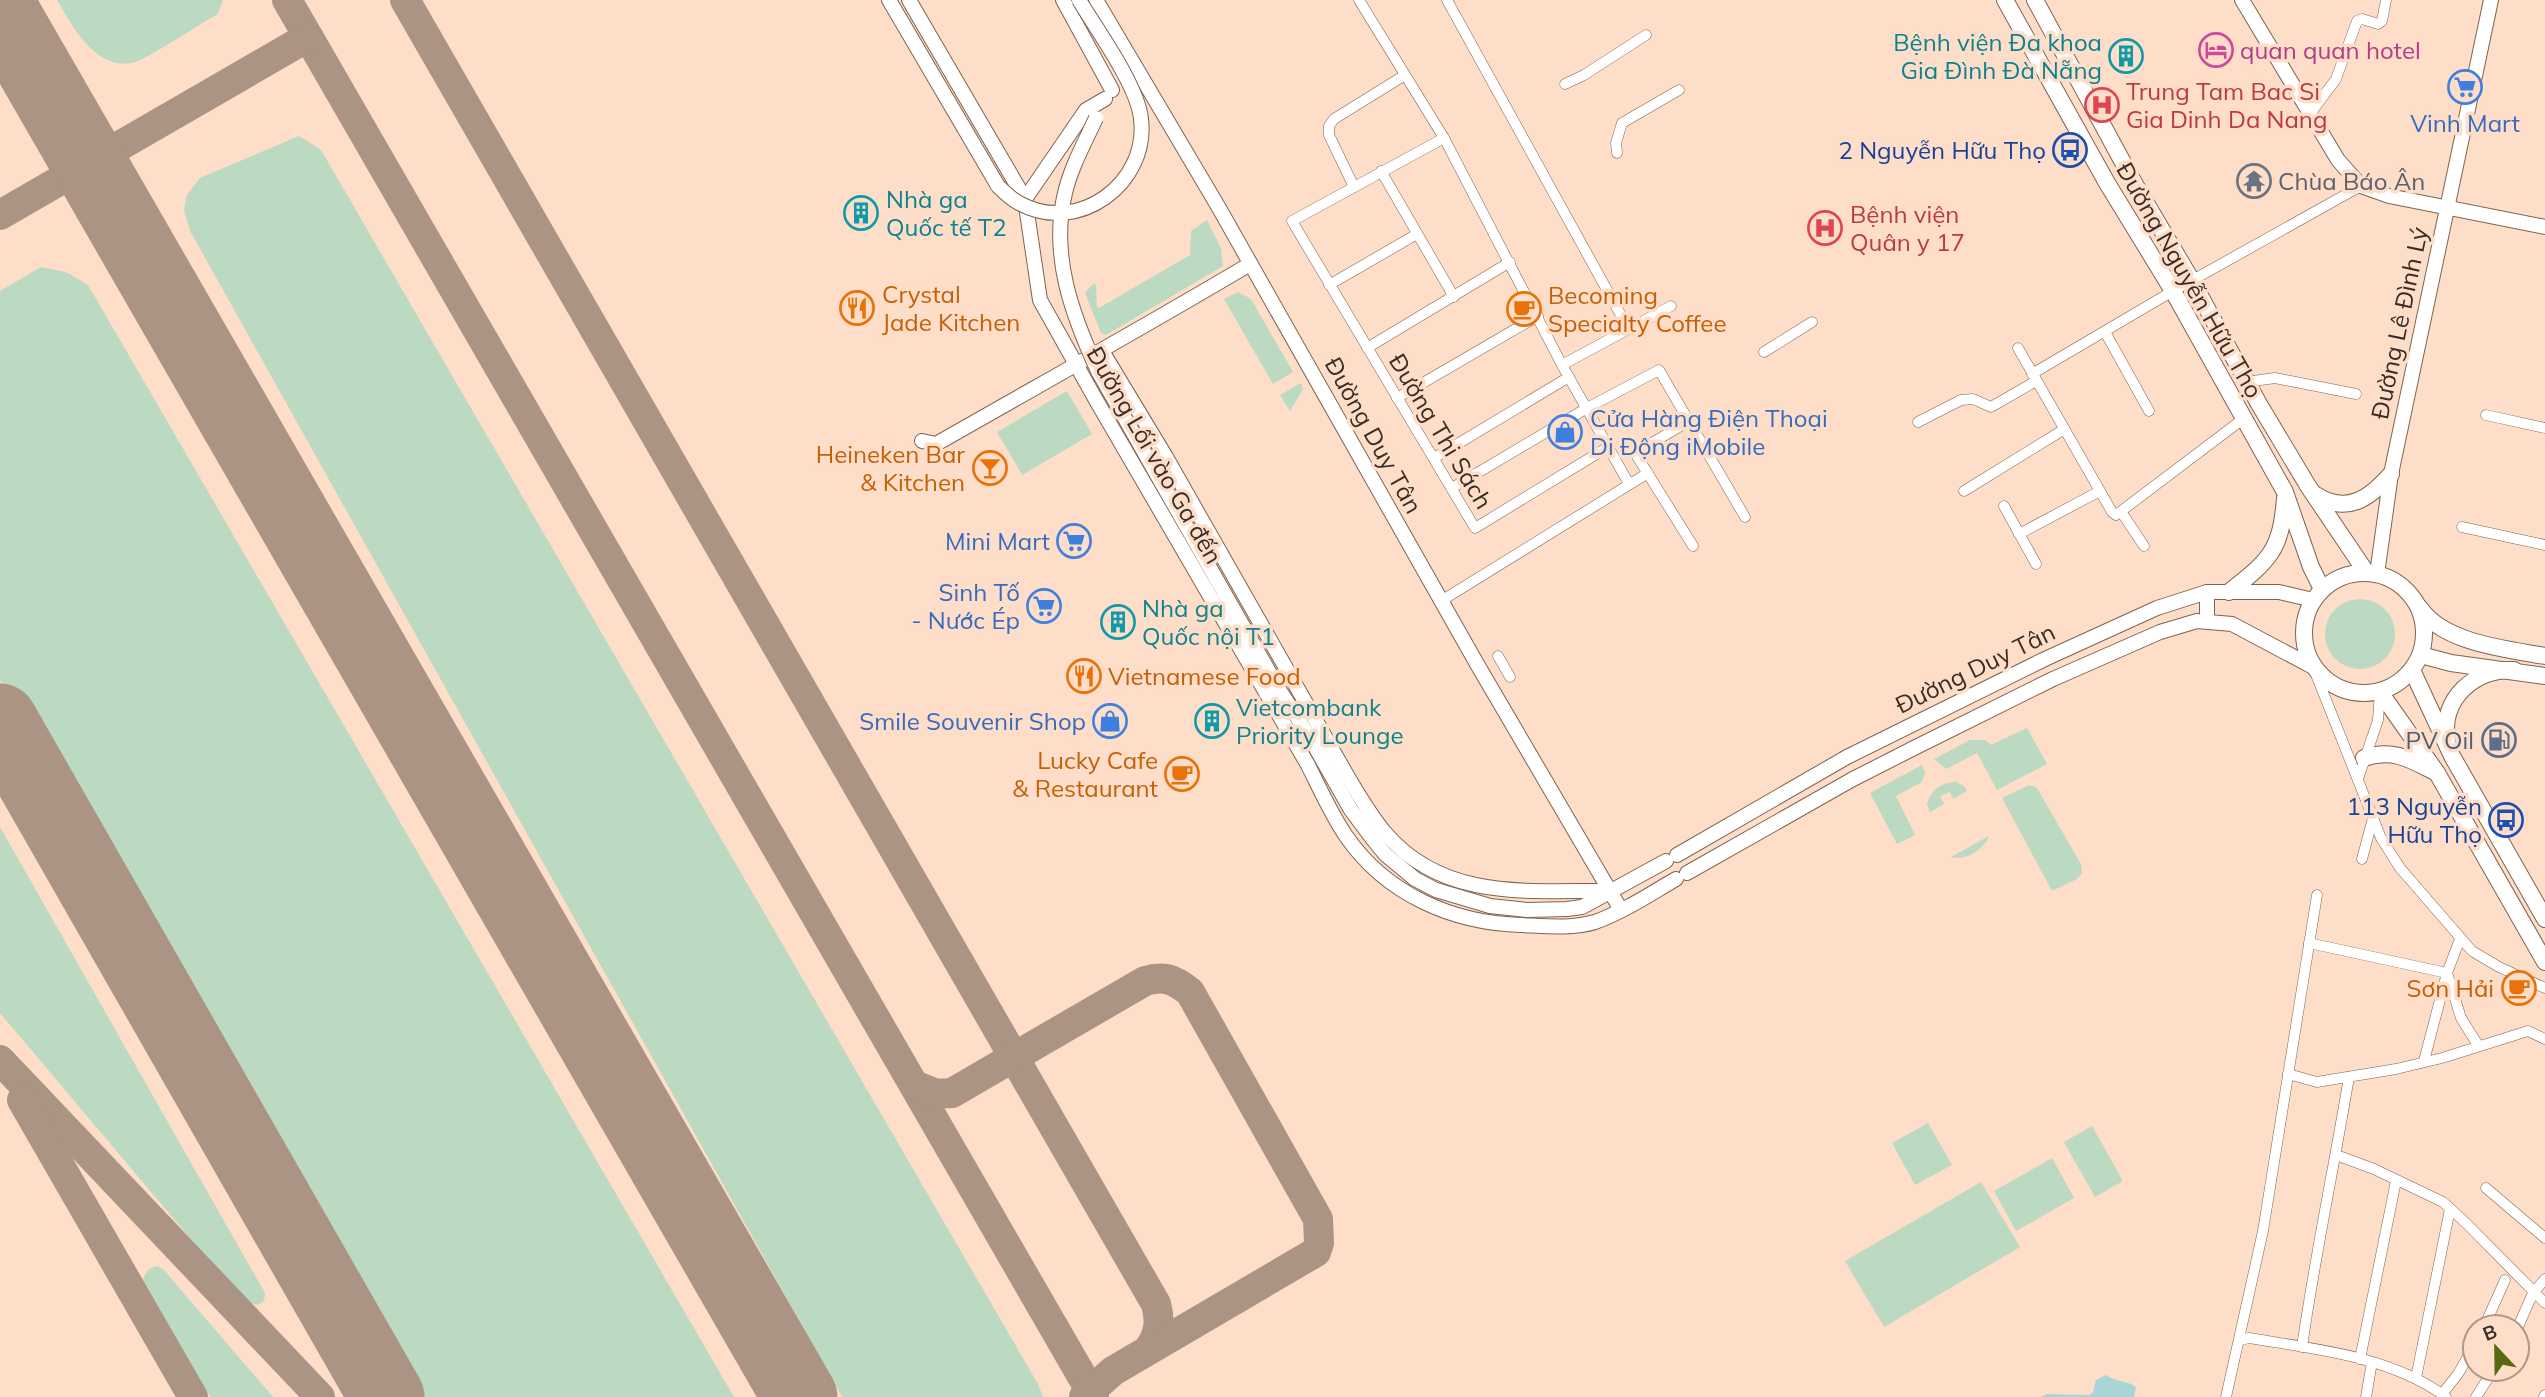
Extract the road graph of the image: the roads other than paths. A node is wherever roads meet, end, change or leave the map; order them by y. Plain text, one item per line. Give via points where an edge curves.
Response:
1 (889, 0) edge
2 (896, 0) edge
3 (909, 0) edge
4 (1063, 0) edge
5 (1079, 0) edge
6 (1096, 0) edge
7 (1359, 0) edge
8 (1447, 0) edge
9 (2005, 0) edge
10 (2242, 0) edge
11 (2386, 0) edge
12 (2491, 0) edge
13 (2036, 1) edge
14 (1646, 35) dead end
15 (1140, 74) junction
16 (1405, 75) junction
17 (1565, 84) dead end
18 (1679, 90) dead end
19 (1109, 94) junction
20 (2310, 114) junction
21 (1444, 138) junction
22 (1617, 153) dead end
23 (1381, 171) junction
24 (2361, 186) junction
25 (1354, 187) junction
26 (1025, 199) junction
27 (2446, 208) junction
28 (2545, 227) edge
29 (1418, 234) junction
30 (1510, 262) junction
31 (1250, 264) junction
32 (2192, 281) junction
33 (1329, 285) junction
34 (2173, 291) junction
35 (1454, 297) junction
36 (1671, 306) dead end
37 (1538, 316) junction
38 (1812, 322) dead end
39 (1628, 328) junction
40 (2105, 332) junction
41 (1367, 348) junction
42 (2018, 348) dead end
43 (1102, 351) junction
44 (1764, 352) dead end
45 (1076, 364) junction
46 (1562, 365) junction
47 (1569, 377) junction
48 (2034, 377) junction
49 (2246, 382) junction
50 (2356, 394) dead end
51 (1397, 398) junction
52 (1587, 408) junction
53 (2149, 411) dead end
54 (2486, 415) dead end
55 (2243, 419) junction
56 (1689, 421) junction
57 (1918, 422) dead end
58 (2545, 428) edge
59 (2063, 430) junction
60 (922, 441) dead end
61 (1608, 447) junction
62 (1434, 458) junction
63 (1648, 472) junction
64 (2391, 474) junction
65 (1629, 484) junction
66 (1452, 488) junction
67 (1964, 491) dead end
68 (2100, 491) junction
69 (2285, 492) junction
70 (2313, 493) junction
71 (2004, 506) dead end
72 (2122, 513) junction
73 (1745, 517) dead end
74 (2462, 527) dead end
75 (2019, 534) junction
76 (2545, 545) edge
77 (1693, 546) dead end
78 (2144, 547) dead end
79 (2036, 564) dead end
80 (2371, 573) junction
81 (2207, 592) junction
82 (2229, 592) junction
83 (2317, 595) junction
84 (2414, 598) junction
85 (1441, 601) junction
86 (2207, 620) junction
87 (2421, 655) junction
88 (1498, 656) dead end
89 (2545, 656) edge
90 (2313, 667) junction
91 (2412, 670) junction
92 (2514, 670) junction
93 (2545, 676) edge
94 (1510, 677) dead end
95 (2380, 692) junction
96 (2452, 756) junction
97 (2364, 758) junction
98 (2437, 772) junction
99 (2358, 779) junction
100 (1756, 810) junction
101 (2373, 817) junction
102 (1765, 828) junction
103 (2362, 859) dead end
104 (1612, 891) junction
105 (2317, 895) dead end
106 (1621, 910) junction
107 (2545, 919) edge
108 (2460, 939) junction
109 (2309, 943) junction
110 (2545, 962) edge
111 (2447, 972) junction
112 (2545, 988) edge
113 (2545, 1039) edge
114 (2478, 1045) junction
115 (2424, 1061) junction
116 (2288, 1074) junction
117 (2349, 1077) junction
118 (2336, 1155) junction
119 (2396, 1181) junction
120 (2486, 1188) dead end
121 (2450, 1209) junction
122 (2545, 1238) edge
123 (2505, 1279) dead end
124 (2545, 1279) edge
125 (2533, 1293) junction
126 (2545, 1303) edge
127 (2490, 1313) edge
128 (2524, 1313) edge
129 (2240, 1340) junction
130 (2302, 1347) junction
131 (2360, 1359) junction
132 (2372, 1362) junction
133 (2461, 1369) edge
134 (2416, 1378) junction
135 (2444, 1395) edge
136 (2226, 1397) edge
137 (2366, 1397) edge

1 - 5 street, bridge via 998,186 1019,204 1051,213 1067,213 1107,198 1134,166 1142,135 1141,116 1123,74
2 - 26 street via 1003,182
3 - 26 street, Đường Lối vào Ga đến
4 - 19 street
6 - 15 street, Đường Duy Tân
7 - 16 street
8 - 39 street
9 - 34 main road, Đường Nguyễn Hữu Thọ
10 - 20 street
11 - 20 street via 2378,24 2357,21 2336,79
12 - 27 street, Đường Lê Đình Lý
13 - 32 main road, Đường Nguyễn Hữu Thọ
14 - 17 street
15 - 19 street
15 - 31 street, Đường Duy Tân
16 - 21 street
16 - 25 street via 1329,126
18 - 22 street via 1622,123
19 - 26 street via 1086,110
19 - 104 street, bridge via 1065,191 1061,259 1067,293 1098,370 1351,810 1385,854 1424,884 1454,897 1527,910 1567,909
20 - 24 street via 2338,160
21 - 23 street
21 - 30 street
23 - 25 street
23 - 29 street
24 - 27 street via 2389,197
24 - 32 street
25 - 33 street, Đường Thi Sách via 1292,221
26 - 45 street, Đường Lối vào Ga đến via 1040,300
27 - 28 street
27 - 64 street, Đường Lê Đình Lý
29 - 33 street
29 - 35 street
30 - 35 street
30 - 37 street
31 - 43 street
31 - 85 street, Đường Duy Tân
32 - 34 street
32 - 49 main road, Đường Nguyễn Hữu Thọ
33 - 41 street, Đường Thi Sách
34 - 40 street
34 - 55 main road, Đường Nguyễn Hữu Thọ
35 - 41 street
36 - 39 street
37 - 46 street
37 - 51 street
38 - 44 street
39 - 46 street
40 - 48 street
40 - 53 street
41 - 51 street, Đường Thi Sách
42 - 48 street
43 - 45 street
43 - 104 street via 1345,772 1389,837 1433,870 1472,885 1532,893
45 - 60 street via 936,444
45 - 106 street, Đường Lối vào Ga đến via 1331,812 1371,865 1423,902 1487,922 1577,926
46 - 47 street
47 - 52 street
47 - 62 street
48 - 57 street via 1991,407 1968,398
48 - 59 street
49 - 50 street, Đường Nguyễn Hữu Thọ via 2275,378
49 - 70 main road, Đường Nguyễn Hữu Thọ
51 - 62 street, Đường Thi Sách
52 - 56 street via 1659,370
52 - 61 street
52 - 66 street
54 - 58 street
55 - 69 main road, Đường Nguyễn Hữu Thọ
55 - 72 street
56 - 63 street via 1636,453
56 - 73 street
59 - 67 street
59 - 68 street
61 - 65 street
61 - 66 street, Đường Thi Sách via 1475,528
62 - 66 street, Đường Thi Sách
63 - 65 street
63 - 77 street
64 - 70 main road via 2364,499 2327,502
64 - 80 street, Đường Lê Đình Lý
65 - 85 street
68 - 72 street via 2112,512
68 - 75 street
69 - 82 main road via 2278,542 2265,561
69 - 83 main road, Đường Nguyễn Hữu Thọ
70 - 80 main road, Đường Nguyễn Hữu Thọ
71 - 75 street
72 - 78 street
74 - 76 street
75 - 79 street
80 - 83 main road via 2335,580
80 - 84 main road via 2398,583
81 - 82 street, Đường Duy Tân
81 - 86 street
81 - 100 street, Đường Duy Tân via 2147,612 2034,664 1847,757
82 - 83 street, Đường Duy Tân
83 - 90 main road via 2306,612 2303,640
84 - 87 main road via 2424,626
84 - 89 main road via 2423,613 2448,632
85 - 104 street, Đường Duy Tân
86 - 90 street, Đường Duy Tân via 2232,624
86 - 102 street, Đường Duy Tân via 2160,632 2032,689
87 - 91 main road
87 - 92 main road
88 - 94 street
90 - 95 main road via 2337,688 2351,693
90 - 99 street
91 - 95 main road
91 - 96 main road
92 - 93 main road
92 - 96 main road via 2478,677 2456,697 2446,725
95 - 97 street via 2378,720
95 - 98 main road
96 - 107 main road
97 - 98 main road via 2393,753
97 - 99 street
98 - 110 main road
99 - 101 street
100 - 102 street
100 - 104 street, Đường Duy Tân
101 - 103 street
101 - 108 street via 2400,868
102 - 106 street, Đường Duy Tân
104 - 106 street, Đường Duy Tân
105 - 109 street
108 - 111 street
108 - 112 street via 2499,967
109 - 111 street
109 - 116 street
111 - 114 street via 2461,1018
111 - 115 street
113 - 114 street via 2528,1031
114 - 115 street
115 - 117 street
116 - 117 street via 2317,1082
116 - 129 street
117 - 118 street
118 - 119 street
118 - 130 street via 2317,1242
119 - 121 street
119 - 131 street
120 - 122 street
121 - 125 street
121 - 134 street
123 - 127 street
124 - 125 street
125 - 126 street
125 - 128 street
129 - 130 street
129 - 136 street
130 - 131 street
131 - 132 street
132 - 134 street
132 - 137 street
133 - 135 street
134 - 135 street

